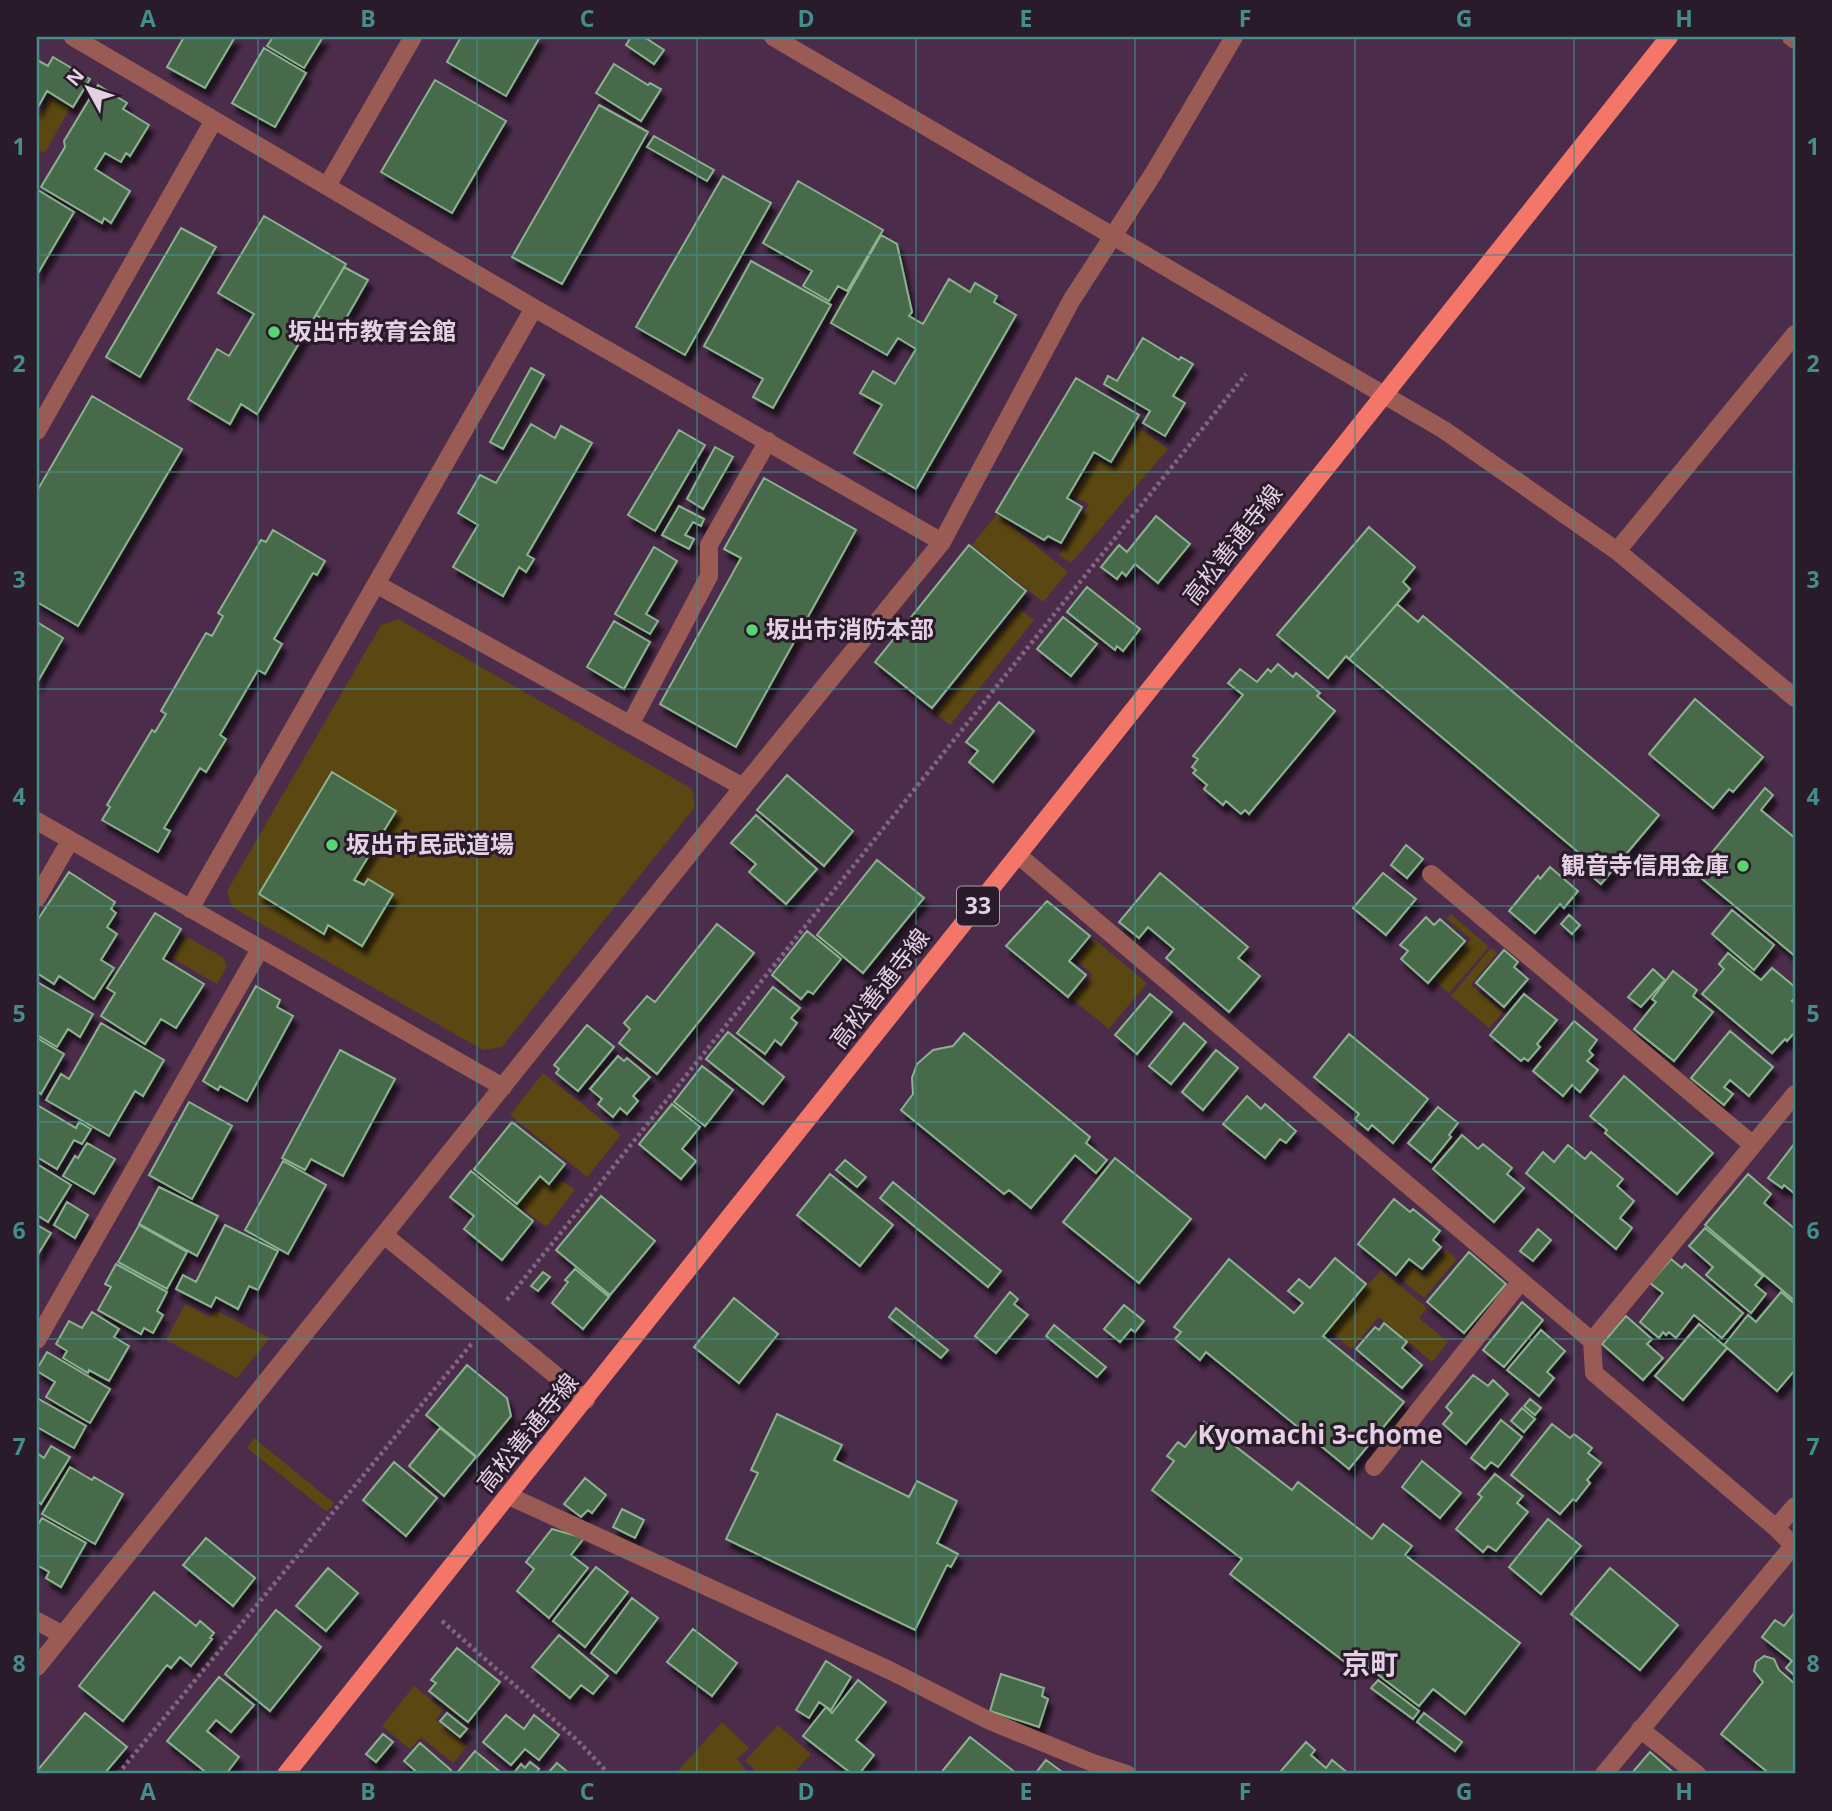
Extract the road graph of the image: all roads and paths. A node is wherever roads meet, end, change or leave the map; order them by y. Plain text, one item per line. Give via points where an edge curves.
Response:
1 (73, 37) edge
2 (414, 37) edge
3 (773, 37) edge
4 (1234, 37) edge
5 (1669, 37) edge
6 (1791, 37) edge
7 (1795, 40) edge
8 (214, 120) junction
9 (327, 186) junction
10 (1111, 236) junction
11 (534, 308) junction
12 (1795, 334) edge
13 (1246, 374) dead end
14 (1384, 393) junction
15 (37, 431) edge
16 (768, 441) junction
17 (942, 542) junction
18 (1617, 551) junction
19 (376, 584) junction
20 (1795, 698) edge
21 (630, 724) junction
22 (743, 787) junction
23 (37, 821) edge
24 (70, 841) junction
25 (1018, 855) junction
26 (1432, 874) dead end
27 (37, 898) edge
28 (190, 909) junction
29 (260, 949) junction
30 (503, 1087) junction
31 (1795, 1094) edge
32 (1753, 1145) junction
33 (384, 1235) junction
34 (1521, 1281) junction
35 (490, 1322) junction
36 (37, 1340) edge
37 (1591, 1340) junction
38 (586, 1400) junction
39 (1374, 1467) dead end
40 (509, 1496) junction
41 (1795, 1506) edge
42 (1776, 1528) junction
43 (1794, 1547) edge
44 (423, 1604) junction
45 (37, 1621) edge
46 (63, 1635) junction
47 (37, 1667) edge
48 (1640, 1729) junction
49 (118, 1774) edge
50 (286, 1774) edge
51 (609, 1774) edge
52 (1127, 1774) edge
53 (1604, 1774) edge
54 (1697, 1774) edge

1 - 8 street
2 - 9 street
3 - 10 street
4 - 10 street
5 - 14 main road, 高松善通寺線 / 33
6 - 7 street
8 - 9 street
8 - 15 street
9 - 11 street
10 - 14 street
10 - 17 street
11 - 16 street
11 - 19 street
12 - 18 street
13 - 35 path
14 - 18 street via 1444,429
14 - 25 main road, 高松善通寺線 / 33
16 - 17 street
16 - 21 street via 709,545 709,576
17 - 22 street
18 - 20 street
19 - 21 street
19 - 28 street
21 - 22 street
22 - 30 street
23 - 24 street
24 - 27 street
24 - 28 street
25 - 34 street
25 - 38 main road, 高松善通寺線 / 33
26 - 32 street
28 - 29 street
29 - 30 street
29 - 36 street
30 - 33 street
31 - 32 street
32 - 37 street
33 - 35 street
33 - 46 street
34 - 37 street
34 - 39 street
35 - 38 street
35 - 49 path
37 - 42 street via 1594,1373
38 - 40 main road, 高松善通寺線 / 33
40 - 44 main road, 高松善通寺線 / 33
40 - 52 street via 990,1721
41 - 42 street
42 - 43 street
43 - 48 street
44 - 50 main road, 高松善通寺線 / 33
44 - 51 path
45 - 46 street
46 - 47 street
48 - 53 street
48 - 54 street

